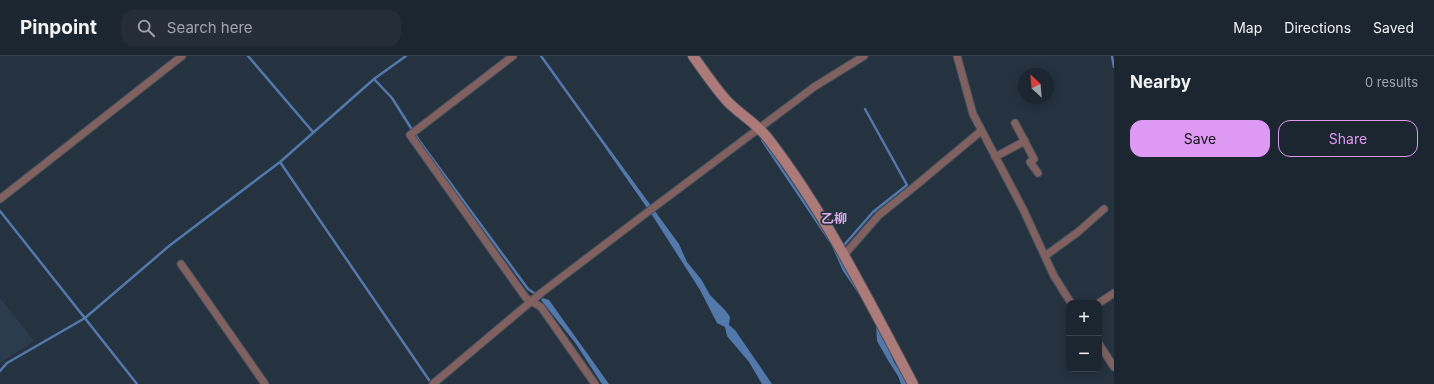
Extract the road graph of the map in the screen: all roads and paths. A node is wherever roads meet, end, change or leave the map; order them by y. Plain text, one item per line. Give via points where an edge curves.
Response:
1 (182, 56) edge
2 (513, 56) edge
3 (693, 56) edge
4 (864, 56) edge
5 (957, 56) edge
6 (1015, 123) dead end
7 (759, 128) junction
8 (981, 130) junction
9 (1024, 141) junction
10 (995, 157) junction
11 (1038, 173) dead end
12 (0, 198) edge
13 (1104, 209) dead end
14 (844, 254) junction
15 (1045, 256) junction
16 (181, 264) dead end
17 (1114, 293) edge
18 (537, 298) junction
19 (1069, 300) edge
20 (1102, 302) edge
21 (1102, 349) edge
22 (1114, 367) edge
23 (265, 384) edge
24 (433, 384) edge
25 (595, 384) edge
26 (914, 384) edge

1 - 12 street
2 - 18 street via 410,135 526,298
3 - 7 street via 728,102
4 - 7 street via 814,87
5 - 8 street via 973,114
6 - 9 street
7 - 14 street via 802,186
7 - 18 street
8 - 10 street
8 - 14 street via 879,215
9 - 10 street
9 - 11 street via 1034,159 1030,162
10 - 15 street
13 - 15 street
14 - 26 street
15 - 19 street
16 - 23 street
17 - 20 street
18 - 24 street
18 - 25 street
21 - 22 street

